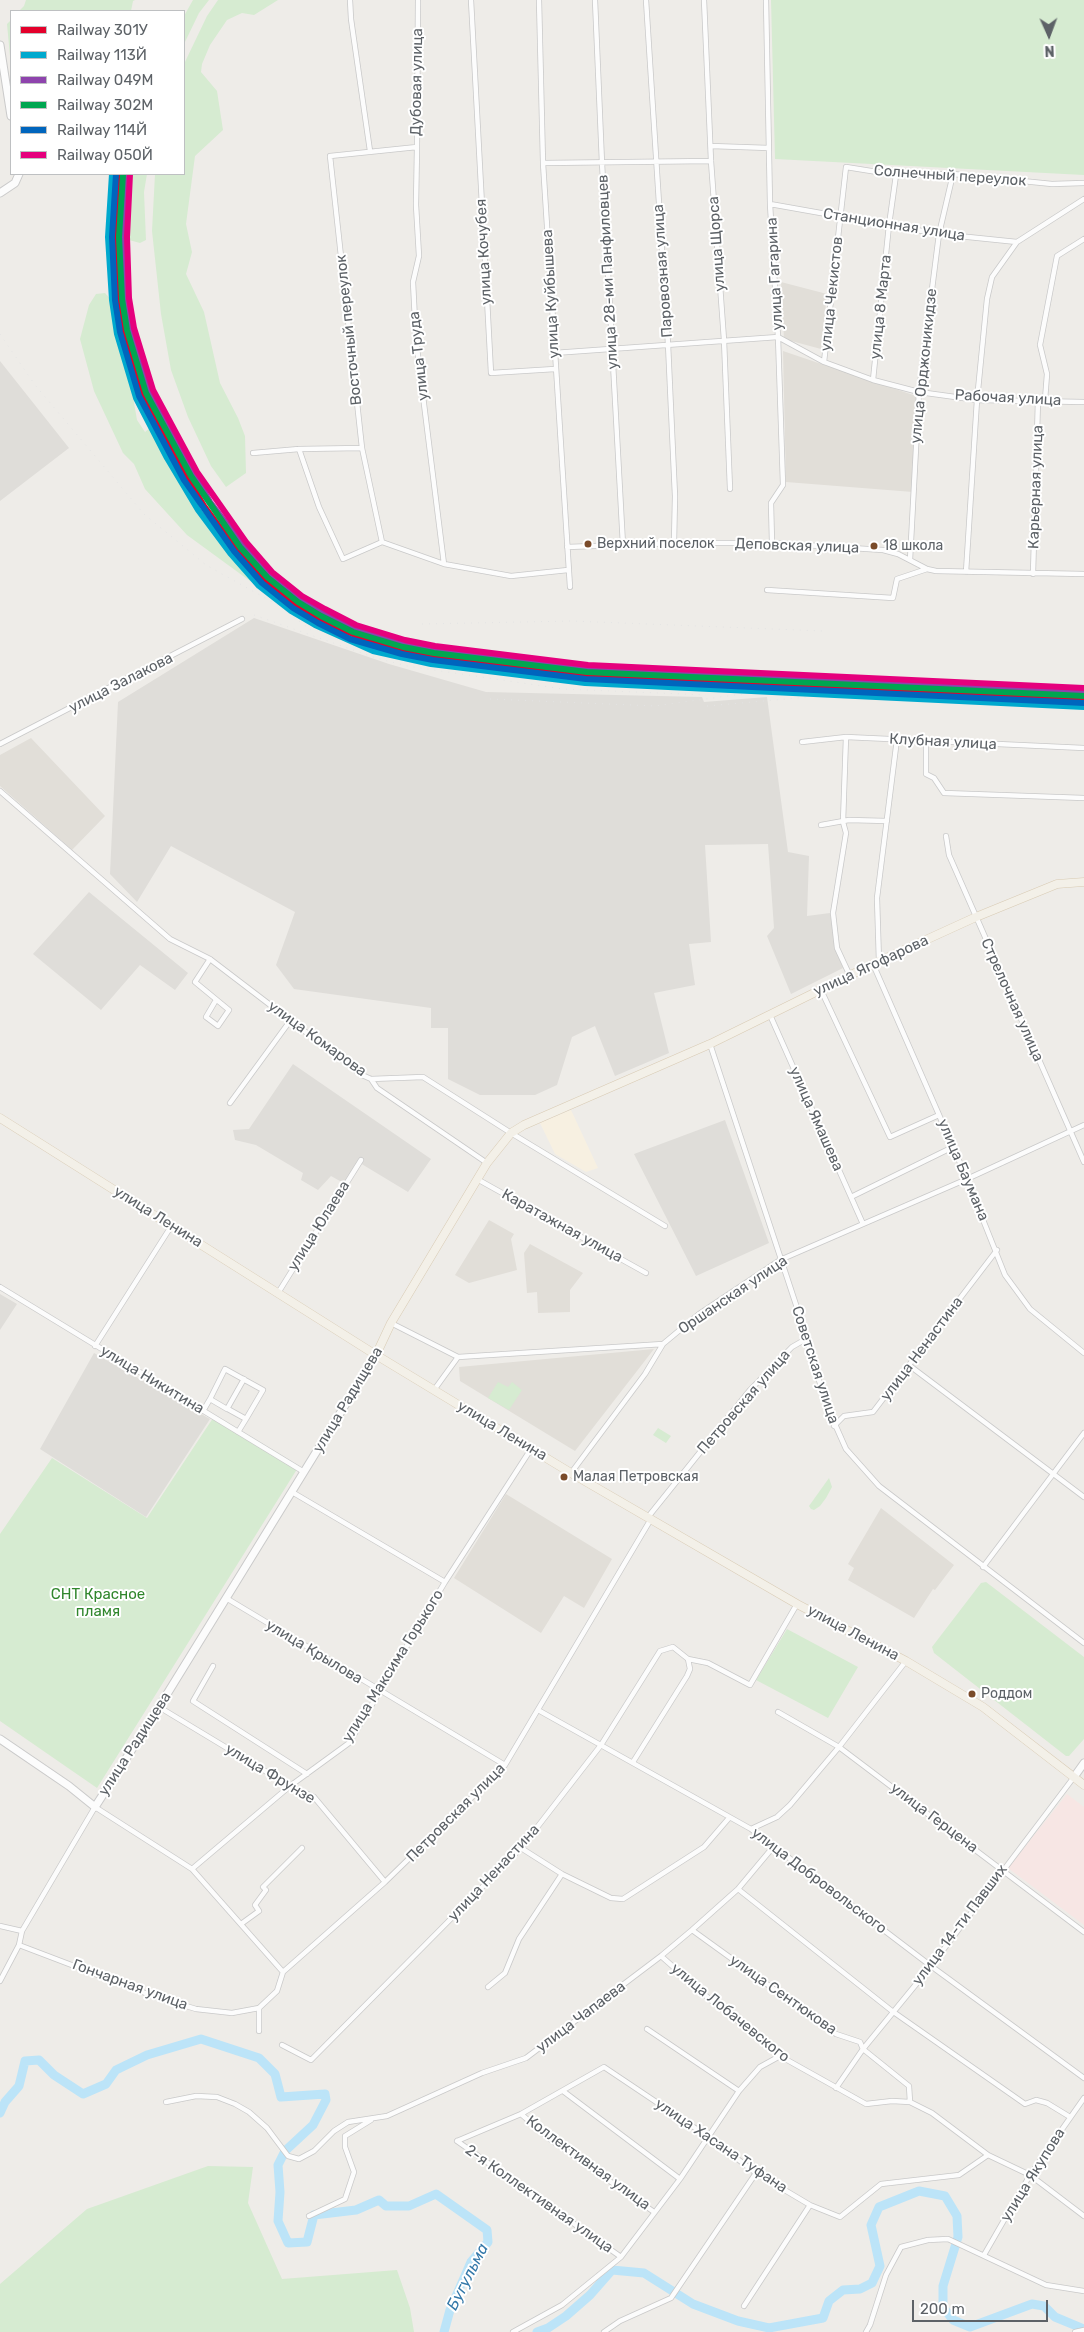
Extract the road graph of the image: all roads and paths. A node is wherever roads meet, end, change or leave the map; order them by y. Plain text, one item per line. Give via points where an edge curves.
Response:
1 (350, 0) edge
2 (418, 0) edge
3 (471, 0) edge
4 (539, 0) edge
5 (595, 0) edge
6 (646, 0) edge
7 (704, 0) edge
8 (766, 0) edge
9 (0, 46) edge
10 (10, 110) edge
11 (711, 146) junction
12 (416, 147) junction
13 (769, 148) junction
14 (370, 151) junction
15 (656, 161) junction
16 (711, 161) junction
17 (543, 163) junction
18 (602, 163) junction
19 (846, 167) joint
20 (953, 174) junction
21 (19, 175) edge
22 (896, 175) junction
23 (1084, 183) edge
24 (0, 193) edge
25 (1084, 200) edge
26 (770, 204) junction
27 (840, 216) junction
28 (889, 225) junction
29 (938, 234) junction
30 (1084, 239) edge
31 (1017, 242) junction
32 (778, 337) junction
33 (724, 340) junction
34 (668, 344) junction
35 (612, 350) junction
36 (554, 353) junction
37 (824, 362) junction
38 (555, 369) junction
39 (873, 380) junction
40 (919, 392) junction
41 (977, 400) junction
42 (1038, 400) junction
43 (1045, 400) junction
44 (1084, 402) edge
45 (362, 448) junction
46 (299, 449) junction
47 (253, 453) dead end
48 (730, 489) dead end
49 (382, 542) junction
50 (674, 543) junction
51 (772, 543) junction
52 (623, 545) junction
53 (566, 547) junction
54 (910, 560) junction
55 (444, 564) junction
56 (927, 569) junction
57 (568, 570) junction
58 (966, 572) junction
59 (1033, 574) junction
60 (1084, 574) edge
61 (570, 587) dead end
62 (767, 590) dead end
63 (242, 620) dead end
64 (846, 737) junction
65 (898, 740) junction
66 (926, 741) junction
67 (802, 742) dead end
68 (0, 744) edge
69 (1084, 748) edge
70 (0, 791) edge
71 (1084, 798) edge
72 (887, 821) junction
73 (843, 822) junction
74 (821, 825) dead end
75 (946, 836) dead end
76 (1083, 884) edge
77 (976, 917) junction
78 (210, 959) junction
79 (876, 963) junction
80 (850, 976) junction
81 (822, 990) junction
82 (216, 1000) junction
83 (770, 1015) junction
84 (290, 1021) junction
85 (710, 1044) junction
86 (663, 1066) joint
87 (371, 1079) junction
88 (230, 1103) dead end
89 (939, 1115) junction
90 (0, 1118) edge
91 (1084, 1126) edge
92 (1070, 1131) junction
93 (510, 1133) junction
94 (953, 1147) junction
95 (361, 1160) dead end
96 (1084, 1162) edge
97 (487, 1163) junction
98 (477, 1179) junction
99 (967, 1179) junction
100 (851, 1196) junction
101 (863, 1224) junction
102 (172, 1225) junction
103 (665, 1226) dead end
104 (997, 1250) junction
105 (780, 1260) junction
106 (646, 1273) dead end
107 (0, 1287) edge
108 (278, 1292) junction
109 (391, 1323) junction
110 (806, 1339) junction
111 (663, 1344) junction
112 (95, 1346) junction
113 (1084, 1353) edge
114 (376, 1355) junction
115 (458, 1357) junction
116 (910, 1366) junction
117 (244, 1380) junction
118 (434, 1390) junction
119 (210, 1399) junction
120 (227, 1409) junction
121 (203, 1411) junction
122 (246, 1420) junction
123 (834, 1426) junction
124 (238, 1432) junction
125 (1084, 1433) edge
126 (532, 1448) junction
127 (304, 1472) junction
128 (571, 1473) junction
129 (1054, 1473) junction
130 (292, 1492) junction
131 (1084, 1497) edge
132 (650, 1518) junction
133 (983, 1567) junction
134 (445, 1582) junction
135 (226, 1598) junction
136 (797, 1604) junction
137 (1084, 1643) edge
138 (688, 1659) junction
139 (906, 1661) junction
140 (213, 1666) dead end
141 (378, 1690) junction
142 (159, 1708) junction
143 (538, 1710) junction
144 (778, 1712) dead end
145 (0, 1739) edge
146 (601, 1745) junction
147 (839, 1747) junction
148 (632, 1762) junction
149 (1084, 1763) edge
150 (505, 1765) junction
151 (307, 1774) junction
152 (1074, 1777) junction
153 (1084, 1785) edge
154 (290, 1786) junction
155 (95, 1807) junction
156 (729, 1818) junction
157 (752, 1829) junction
158 (774, 1846) junction
159 (302, 1848) dead end
160 (521, 1848) junction
161 (192, 1868) junction
162 (1003, 1869) junction
163 (562, 1874) junction
164 (385, 1882) junction
165 (738, 1889) junction
166 (241, 1924) junction
167 (0, 1926) edge
168 (692, 1930) junction
169 (22, 1931) junction
170 (1084, 1932) edge
171 (19, 1945) junction
172 (661, 1956) junction
173 (931, 1966) junction
174 (283, 1972) junction
175 (1, 1976) edge
176 (0, 1981) edge
177 (488, 1986) dead end
178 (259, 2008) junction
179 (892, 2011) junction
180 (647, 2029) dead end
181 (259, 2031) dead end
182 (282, 2044) dead end
183 (863, 2049) junction
184 (780, 2056) junction
185 (1084, 2078) edge
186 (836, 2088) junction
187 (562, 2091) junction
188 (739, 2091) junction
189 (1084, 2098) edge
190 (166, 2102) dead end
191 (910, 2102) junction
192 (521, 2114) junction
193 (1070, 2117) junction
194 (374, 2118) junction
195 (707, 2136) junction
196 (457, 2141) joint
197 (988, 2155) junction
198 (756, 2173) junction
199 (1030, 2175) junction
200 (680, 2179) junction
201 (810, 2206) junction
202 (654, 2212) junction
203 (309, 2216) dead end
204 (1084, 2216) edge
205 (984, 2255) junction
206 (621, 2257) junction
207 (1084, 2291) edge
208 (744, 2306) dead end
209 (1084, 2330) edge
210 (513, 2332) edge
211 (604, 2332) edge
212 (866, 2332) edge
213 (1075, 2332) edge

1 - 14 street
2 - 12 street, Дубовая улица
3 - 38 street, улица Кочубея via 491,373
4 - 17 street, улица Куйбышева
5 - 18 street, улица 28-ми Панфиловцев
6 - 15 street, Паровозная улица
7 - 11 street, улица Щорса
8 - 13 street, улица Гагарина
9 - 10 street
11 - 13 street
11 - 16 street, улица Щорса
12 - 14 street, Дубовая улица
12 - 55 street, улица Труда via 419,256 413,282 416,340
13 - 26 street, улица Гагарина
14 - 45 street, Восточный переулок via 330,156
15 - 16 street
15 - 18 street
15 - 34 street, Паровозная улица
16 - 33 street, улица Щорса
17 - 18 street
17 - 36 street, улица Куйбышева
18 - 35 street, улица 28-ми Панфиловцев
19 - 22 street, Солнечный переулок
19 - 27 street, улица Чекистов
20 - 22 street, Солнечный переулок
20 - 23 street, Солнечный переулок via 1052,184
20 - 29 street, улица Орджоникидзе
21 - 24 street via 15,183
22 - 28 street, улица 8 Марта
25 - 31 street
26 - 27 street, Станционная улица
26 - 32 street, улица Гагарина
27 - 28 street, Станционная улица
27 - 37 street, улица Чекистов
28 - 29 street, Станционная улица
28 - 39 street, улица 8 Марта
29 - 31 street, Станционная улица
29 - 40 street, улица Орджоникидзе
30 - 43 street via 1057,256 1040,345 1047,374
31 - 41 street via 992,277
32 - 33 street
32 - 37 street, Рабочая улица
32 - 51 street, улица Гагарина via 784,485 771,503
33 - 34 street
33 - 48 street, улица Щорса
34 - 35 street
34 - 50 street, Паровозная улица
35 - 36 street
35 - 52 street, улица 28-ми Панфиловцев
36 - 38 street, улица Куйбышева
37 - 39 street, Рабочая улица
38 - 53 street, улица Куйбышева
39 - 40 street, Рабочая улица
40 - 41 street, Рабочая улица
40 - 54 street, улица Орджоникидзе
41 - 42 street, Рабочая улица
41 - 58 street
42 - 43 street, Рабочая улица
42 - 59 street, Карьерная улица
43 - 44 street, Рабочая улица
45 - 46 street
45 - 49 street, Восточный переулок
46 - 47 street
46 - 49 street via 342,559
49 - 55 street
50 - 51 street, Деповская улица
50 - 52 street, Деповская улица
51 - 54 street, Деповская улица via 883,550
52 - 53 street, Деповская улица
53 - 57 street, улица Куйбышева
54 - 56 street, Деповская улица
55 - 57 street via 511,576
56 - 58 street, Деповская улица
56 - 62 street via 897,579 893,598
57 - 61 street, улица Куйбышева
58 - 59 street, Деповская улица
59 - 60 street, Деповская улица
63 - 68 street, улица Залакова
64 - 65 street, Клубная улица
64 - 67 street, Клубная улица
64 - 73 street
65 - 66 street, Клубная улица
65 - 72 street
66 - 69 street, Клубная улица
66 - 71 street via 926,774 934,778 944,793
70 - 78 street, улица Комарова via 170,939
72 - 73 street
72 - 79 street via 877,898
73 - 74 street
73 - 80 street via 845,847 833,913 837,948
75 - 77 street, Стрелочная улица via 949,855
76 - 77 main road, улица Ягофарова via 1057,884
77 - 79 main road, улица Ягофарова
77 - 92 street, Стрелочная улица
78 - 82 street via 195,982
78 - 84 street, улица Комарова
79 - 80 main road, улица Ягофарова
79 - 89 street, улица Баумана
80 - 81 main road, улица Ягофарова
81 - 83 main road, улица Ягофарова
81 - 89 street via 890,1138
82 - 82 street via 229,1010 218,1026 206,1017
83 - 85 main road, улица Ягофарова
83 - 100 street, улица Ямашева
84 - 87 street, улица Комарова
84 - 88 street
85 - 86 main road, улица Ягофарова
85 - 105 street, Советская улица
86 - 93 main road, улица Радищева
87 - 93 street, улица Комарова via 423,1077
87 - 97 street via 376,1088
89 - 94 street, улица Баумана
90 - 102 main road, улица Ленина
91 - 92 street, Оршанская улица
92 - 96 street, Стрелочная улица
92 - 99 street, Оршанская улица
93 - 97 main road, улица Радищева
93 - 103 street, улица Комарова
94 - 99 street, улица Баумана
94 - 100 street
95 - 108 street, улица Юлаева
97 - 98 main road, улица Радищева
98 - 106 street, Каратажная улица
98 - 109 main road, улица Радищева
99 - 101 street, Оршанская улица
99 - 104 street, улица Баумана
100 - 101 street, улица Ямашева
101 - 105 street, Оршанская улица
102 - 108 main road, улица Ленина
102 - 112 street
104 - 113 street, улица Баумана via 1005,1276 1030,1309
104 - 116 street, улица Ненастина
105 - 110 street, Советская улица
105 - 111 street, Оршанская улица via 699,1314
107 - 112 street, улица Никитина
108 - 114 main road, улица Ленина
109 - 114 main road, улица Радищева
109 - 115 street
110 - 123 street, Советская улица
110 - 132 street, Петровская улица via 792,1347 750,1390
111 - 115 street, Оршанская улица
111 - 128 street via 645,1374
112 - 121 street, улица Никитина
114 - 118 main road, улица Ленина
114 - 127 street, улица Радищева
115 - 118 street
116 - 123 street, улица Ненастина via 873,1412 844,1416
116 - 129 street
117 - 119 street via 225,1369
117 - 120 street
117 - 122 street via 263,1390
118 - 126 main road, улица Ленина
119 - 120 street
119 - 121 street
120 - 122 street
121 - 124 street, улица Никитина
122 - 124 street
123 - 133 street, Советская улица via 846,1449 879,1486
124 - 127 street, улица Никитина
125 - 129 street
126 - 128 main road, улица Ленина
126 - 134 street, улица Максима Горького
127 - 130 street, улица Радищева
128 - 132 main road, улица Ленина
129 - 131 street
129 - 133 street
130 - 134 street
130 - 135 street, улица Радищева
132 - 136 main road, улица Ленина
132 - 143 street, Петровская улица
133 - 137 street, Советская улица
134 - 141 street, улица Максима Горького
135 - 141 street, улица Крылова
135 - 142 street, улица Радищева
136 - 138 street via 750,1685 708,1664
136 - 139 main road, улица Ленина
138 - 146 street, улица Ненастина via 673,1647 660,1651
138 - 148 street via 690,1669 687,1676
139 - 147 street
139 - 152 main road, улица Ленина via 983,1707
140 - 151 street via 193,1701
141 - 150 street, улица Крылова
141 - 151 street, улица Максима Горького via 349,1743
142 - 154 street, улица Фрунзе
142 - 155 street, улица Радищева
143 - 146 street, улица Добровольского
143 - 150 street, Петровская улица
144 - 147 street, улица Герцена
145 - 155 street
146 - 148 street, улица Добровольского
146 - 160 street, улица Ненастина
147 - 157 street via 790,1805 777,1817
147 - 162 street, улица Герцена
148 - 156 street, улица Добровольского
149 - 152 street, улица 14-ти Павших
150 - 164 street, Петровская улица
151 - 154 street, улица Максима Горького
152 - 153 main road, улица Ленина
152 - 162 street, улица 14-ти Павших
154 - 161 street, улица Максима Горького
154 - 164 street, улица Фрунзе via 314,1797
155 - 161 street
155 - 169 street
156 - 157 street, улица Добровольского
156 - 163 street via 704,1847 623,1899 611,1898
157 - 158 street, улица Добровольского
158 - 165 street, улица Чапаева
158 - 173 street, улица Добровольского
159 - 166 street via 263,1887 266,1890 255,1905 259,1911
160 - 163 street
160 - 182 street, улица Ненастина via 312,2060
161 - 166 street
162 - 170 street, улица Герцена
162 - 173 street, улица 14-ти Павших
163 - 177 street via 518,1939 506,1973
164 - 174 street, Петровская улица
165 - 168 street, улица Чапаева
165 - 179 street
166 - 174 street
167 - 169 street
168 - 172 street, улица Чапаева
168 - 183 street, улица Сентюкова via 836,2034 860,2042
169 - 171 street
171 - 175 street
171 - 178 street, Гончарная улица via 196,2009 232,2013
172 - 184 street, улица Лобачевского via 714,2003 768,2042
172 - 194 street, улица Чапаева via 526,2058 482,2073 387,2116
173 - 179 street, улица 14-ти Павших
173 - 185 street, улица Добровольского
174 - 178 street via 277,1991
175 - 176 street
178 - 181 street
179 - 183 street, улица 14-ти Павших
179 - 193 street via 1025,2104 1036,2100 1047,2103
180 - 188 street
183 - 186 street, улица 14-ти Павших
183 - 191 street, улица Сентюкова via 909,2086
184 - 186 street, улица Лобачевского
184 - 188 street via 760,2067
186 - 191 street, улица Лобачевского via 866,2104
187 - 192 street, улица Хасана Туфана
187 - 195 street, улица Хасана Туфана via 604,2067
187 - 200 street
188 - 195 street
189 - 193 street, улица Якупова
190 - 194 street, улица Чапаева via 196,2096 216,2097 235,2104 266,2128 288,2156 299,2159 314,2151 348,2122
191 - 197 street via 932,2113
192 - 196 street, улица Хасана Туфана
192 - 202 street, Коллективная улица via 552,2140
193 - 199 street, улица Якупова
194 - 203 street via 345,2136 345,2147 354,2172 345,2199
195 - 198 street, улица Хасана Туфана
195 - 200 street
196 - 206 street, 2-я Коллективная улица
197 - 199 street
197 - 201 street, улица Хасана Туфана via 960,2175 882,2184 840,2218
198 - 201 street, улица Хасана Туфана
198 - 211 street via 671,2298 620,2321
199 - 204 street
199 - 205 street, улица Якупова
200 - 202 street
201 - 208 street
202 - 206 street
205 - 207 street via 1046,2285
205 - 212 street via 948,2239 901,2247 886,2275
206 - 210 street via 562,2305
209 - 213 street

